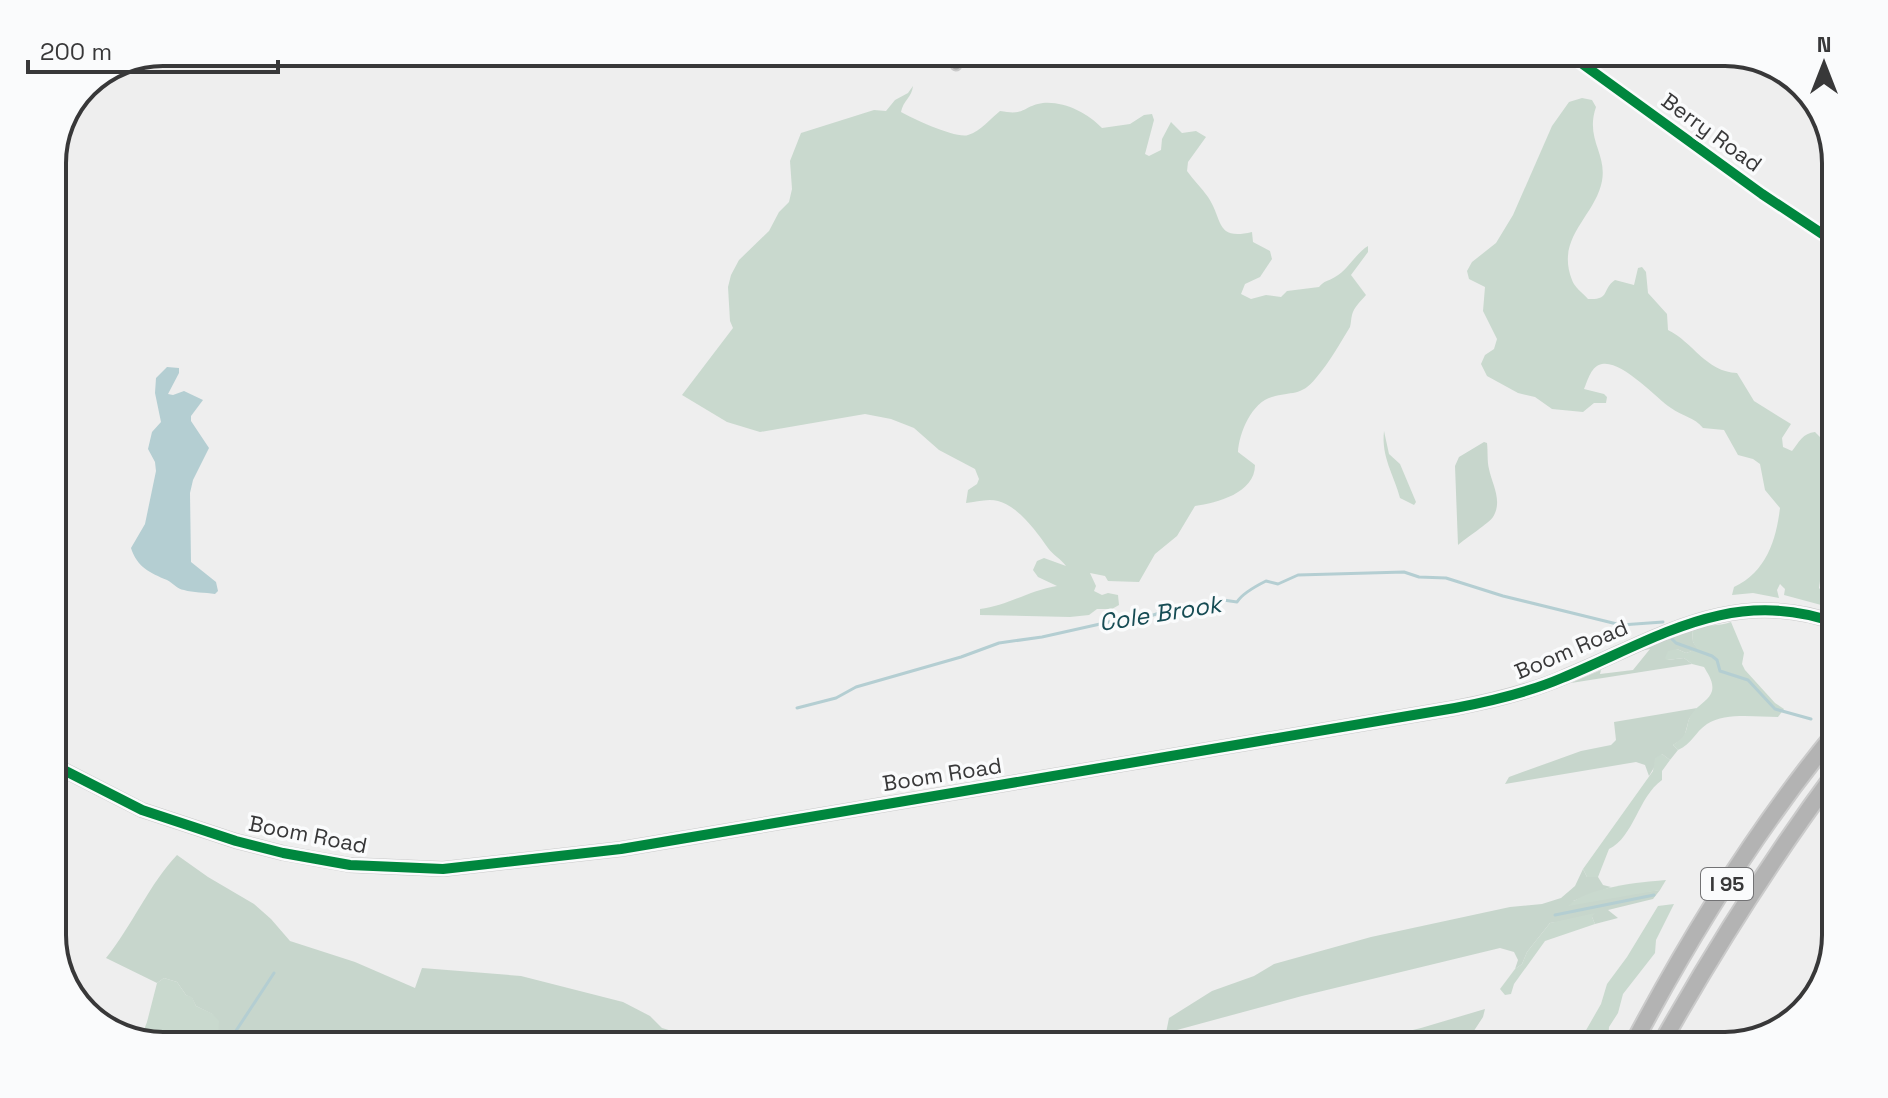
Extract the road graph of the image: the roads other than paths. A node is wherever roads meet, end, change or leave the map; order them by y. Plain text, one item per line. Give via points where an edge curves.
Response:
1 (1585, 66) edge
2 (1822, 234) edge
3 (1822, 620) edge
4 (1822, 750) edge
5 (66, 771) edge
6 (1822, 792) edge
7 (1639, 1032) edge
8 (1668, 1032) edge

1 - 2 street, Berry Road
3 - 5 street, Boom Road via 1788,611 1734,611 1668,630 1530,690 1455,708 610,850 443,869 350,865 262,848 142,810
4 - 7 highway, I 95 via 1724,888
6 - 8 highway, I 95 via 1755,886

